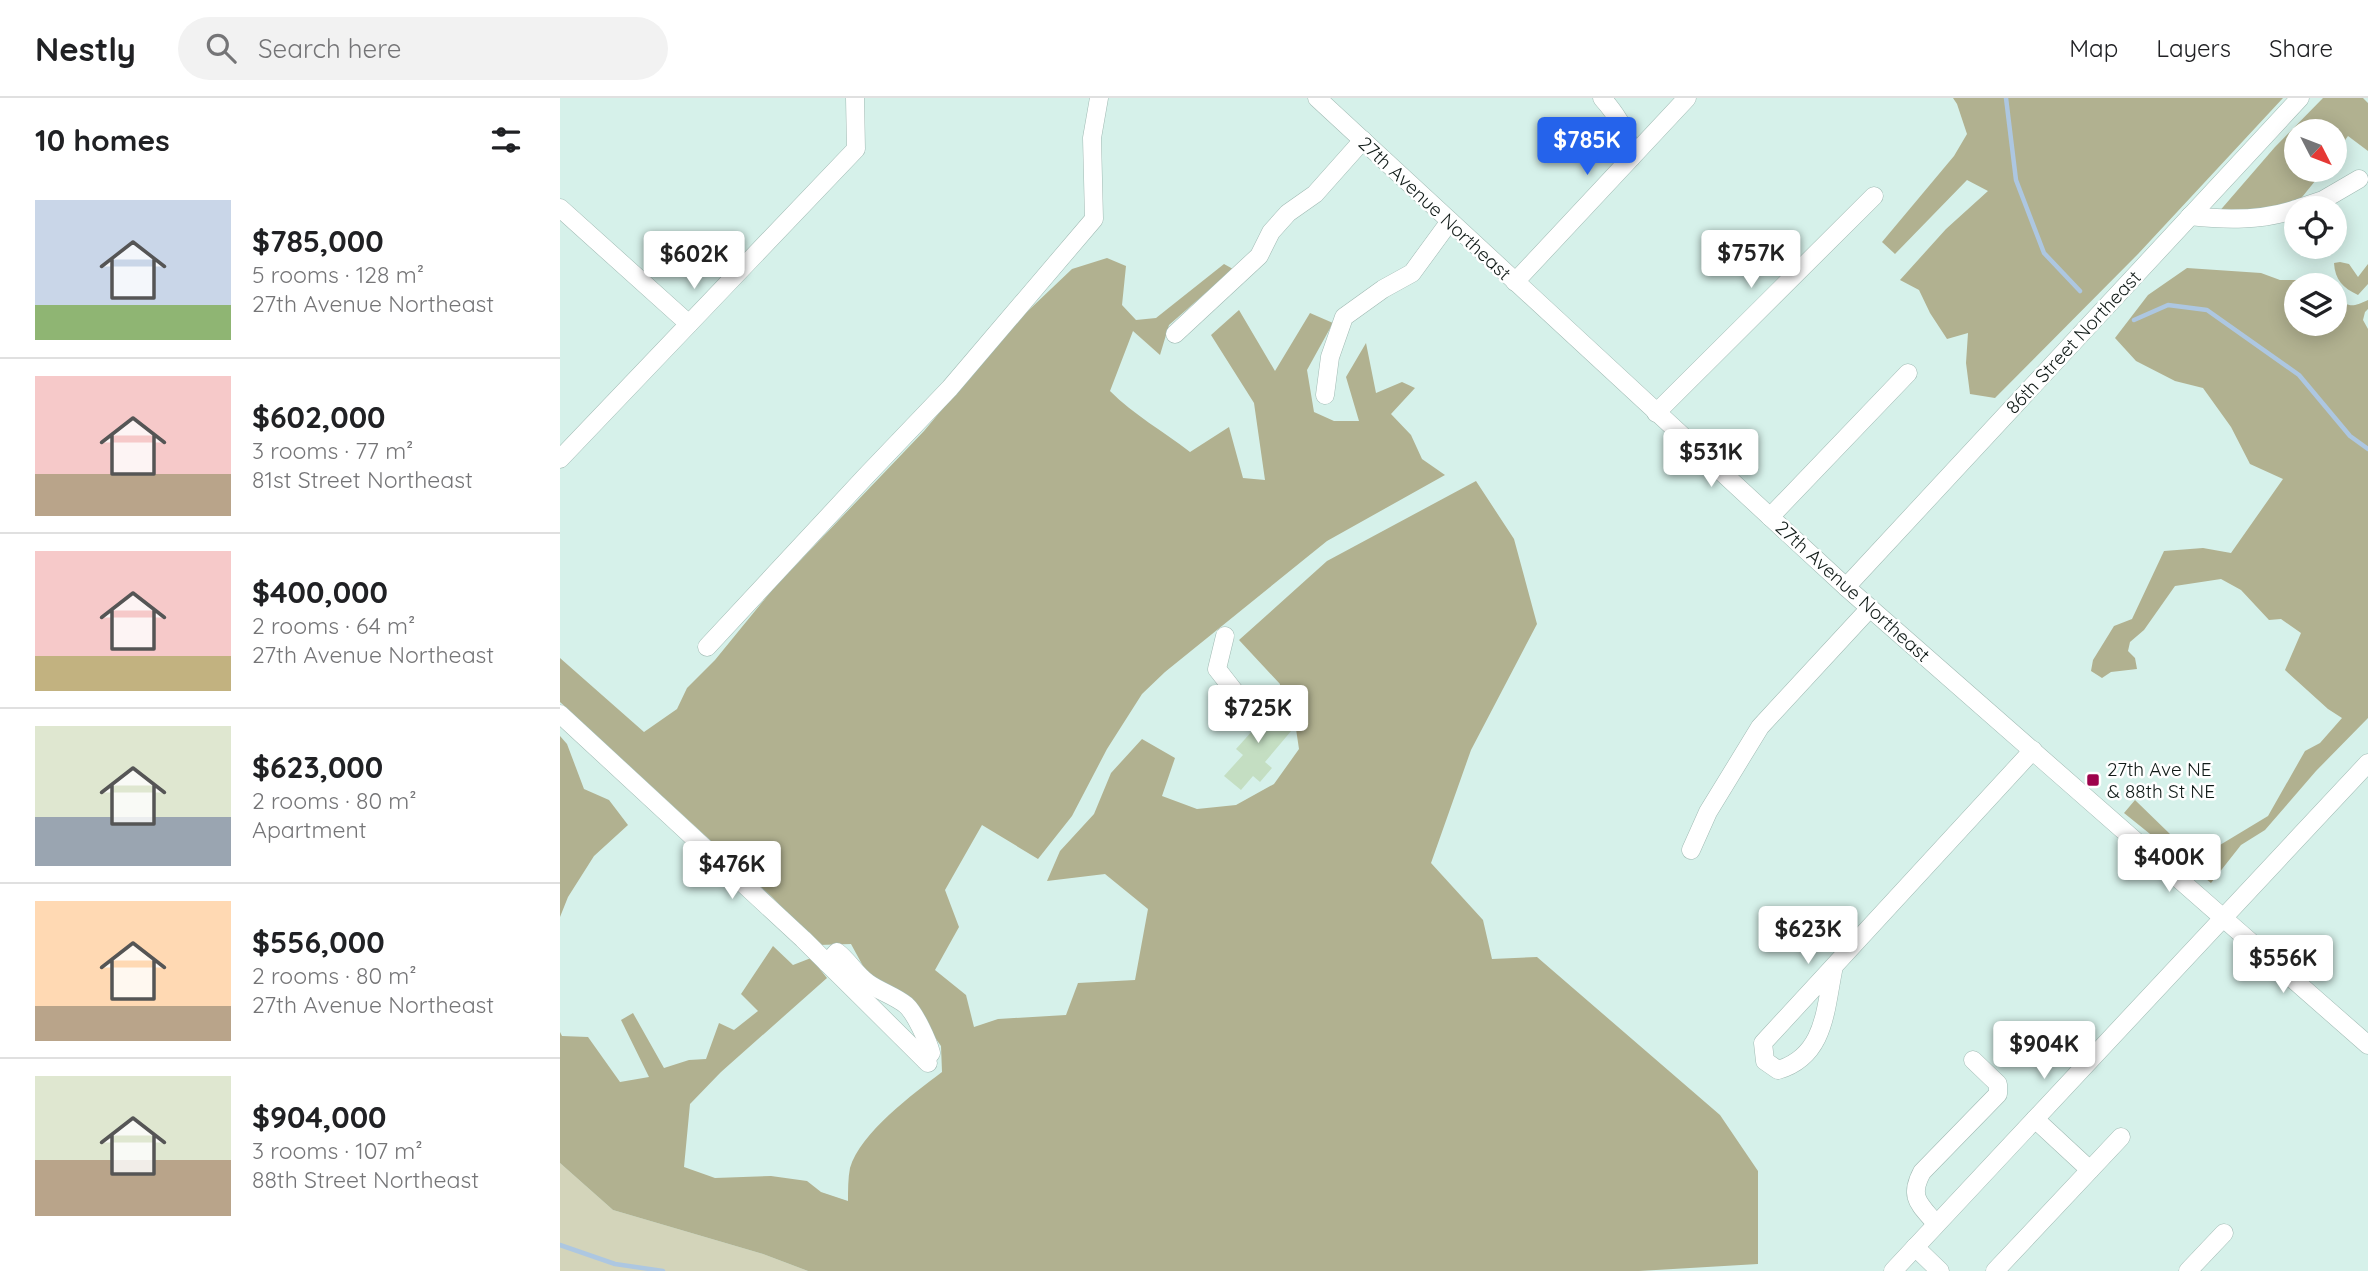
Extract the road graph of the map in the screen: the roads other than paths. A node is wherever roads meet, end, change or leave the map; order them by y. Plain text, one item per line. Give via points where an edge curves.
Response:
1 (855, 98) edge
2 (1099, 98) edge
3 (1317, 98) edge
4 (1602, 98) edge
5 (1687, 98) edge
6 (2300, 98) edge
7 (1363, 141) junction
8 (1630, 158) junction
9 (2359, 179) dead end
10 (1874, 196) dead end
11 (2330, 196) edge
12 (560, 208) edge
13 (2284, 213) edge
14 (2190, 216) junction
15 (1450, 221) junction
16 (1515, 282) junction
17 (689, 324) junction
18 (1175, 334) dead end
19 (1908, 373) dead end
20 (1325, 395) dead end
21 (1656, 413) junction
22 (560, 459) edge
23 (1770, 517) junction
24 (1846, 587) junction
25 (1870, 608) junction
26 (1225, 636) dead end
27 (707, 647) dead end
28 (1242, 701) dead end
29 (560, 714) edge
30 (2033, 750) junction
31 (2365, 773) edge
32 (1691, 850) dead end
33 (2223, 916) junction
34 (827, 963) junction
35 (1834, 966) junction
36 (2368, 1045) edge
37 (1973, 1060) dead end
38 (2035, 1119) junction
39 (2121, 1137) dead end
40 (2090, 1170) junction
41 (1936, 1224) junction
42 (2224, 1233) dead end
43 (1915, 1247) junction
44 (1893, 1271) edge
45 (1940, 1271) edge
46 (1996, 1271) edge
47 (2188, 1271) edge

1 - 17 street via 856,149
2 - 27 street via 1092,138 1094,219 950,388
3 - 7 street, 27th Avenue Northeast
4 - 8 street via 1622,123
5 - 8 street
6 - 14 street, 86th Street Northeast
7 - 15 street, 27th Avenue Northeast
7 - 18 street via 1315,194 1288,213 1259,256
8 - 16 street
9 - 11 street
10 - 21 street
12 - 17 street
13 - 14 street via 2217,219
14 - 24 street, 86th Street Northeast
15 - 16 street, 27th Avenue Northeast
15 - 20 street via 1412,273 1345,317 1330,358
16 - 21 street, 27th Avenue Northeast
17 - 22 street
19 - 23 street
21 - 23 street, 27th Avenue Northeast
23 - 24 street, 27th Avenue Northeast
24 - 25 street, 27th Avenue Northeast
25 - 30 street, 27th Avenue Northeast
25 - 32 street via 1760,727 1708,812
26 - 28 street via 1217,670
29 - 34 street
30 - 33 street, 27th Avenue Northeast
30 - 35 street
31 - 33 street
33 - 36 street, 27th Avenue Northeast
33 - 38 street
34 - 34 street via 927,1061 929,1046 904,1003 867,983 837,952
35 - 35 street via 1763,1043 1765,1061 1778,1070 1805,1056 1819,1037
37 - 41 street via 1998,1084 1998,1094 1922,1172 1914,1187 1916,1199
38 - 40 street
38 - 41 street
39 - 40 street
40 - 46 street
41 - 43 street
42 - 47 street
43 - 44 street
43 - 45 street

